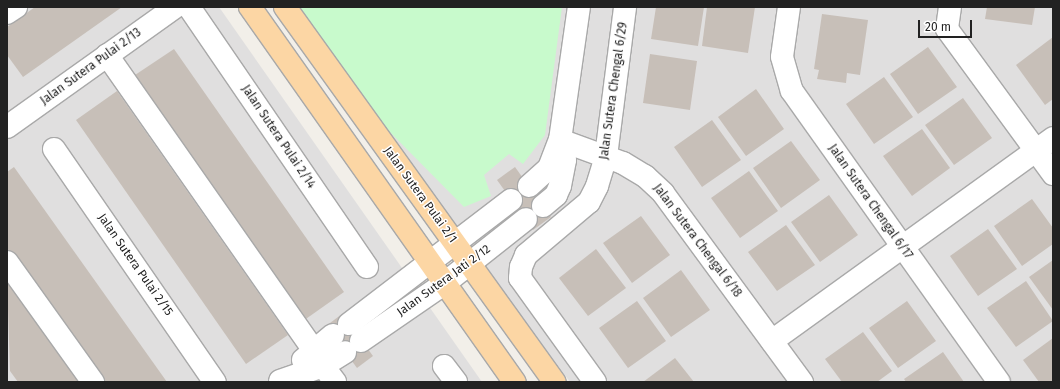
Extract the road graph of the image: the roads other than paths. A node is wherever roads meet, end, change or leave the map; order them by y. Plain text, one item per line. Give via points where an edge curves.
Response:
1 (16, 7) edge
2 (175, 7) edge
3 (189, 7) edge
4 (250, 7) edge
5 (285, 7) edge
6 (579, 7) edge
7 (626, 7) edge
8 (789, 7) edge
9 (950, 7) edge
10 (7, 13) edge
11 (107, 55) junction
12 (7, 127) edge
13 (560, 140) junction
14 (1045, 144) edge
15 (54, 149) dead end
16 (606, 156) junction
17 (1053, 174) edge
18 (529, 186) dead end
19 (511, 200) dead end
20 (542, 206) dead end
21 (526, 219) dead end
22 (454, 243) junction
23 (901, 246) junction
24 (7, 262) edge
25 (430, 262) junction
26 (469, 264) junction
27 (367, 267) dead end
28 (445, 283) junction
29 (347, 338) junction
30 (772, 340) junction
31 (324, 366) edge
32 (93, 382) edge
33 (216, 382) edge
34 (279, 382) edge
35 (515, 382) edge
36 (554, 382) edge
37 (596, 382) edge
38 (802, 382) edge
39 (999, 382) edge

1 - 10 street
2 - 11 street, Jalan Sutera Pulai 2/13
3 - 27 street, Jalan Sutera Pulai 2/14
4 - 25 main road
5 - 22 main road, Jalan Sutera Pulai 2/1
6 - 13 street
7 - 16 street, Jalan Sutera Chengal 6/29
8 - 23 street, Jalan Sutera Chengal 6/17 via 782,56 792,91
9 - 14 street via 947,29
11 - 12 street, Jalan Sutera Pulai 2/13
11 - 31 street
13 - 16 street, Jalan Sutera Chengal 6/18
13 - 18 street via 549,168
13 - 20 street via 565,160 560,186 556,195
14 - 17 street
14 - 23 street
15 - 33 street, Jalan Sutera Pulai 2/15
16 - 30 street, Jalan Sutera Chengal 6/18 via 645,176 664,194
16 - 37 street, Jalan Sutera Chengal 6/29 via 589,202 526,255 521,266 520,278
19 - 22 street, Jalan Sutera Jati 2/12
21 - 26 street, Jalan Sutera Jati 2/12
22 - 25 street, Jalan Sutera Jati 2/12
22 - 26 main road, Jalan Sutera Pulai 2/1
23 - 30 street
23 - 39 street, Jalan Sutera Chengal 6/17
24 - 32 street
25 - 28 main road
25 - 29 street, Jalan Sutera Jati 2/12
26 - 28 street, Jalan Sutera Jati 2/12
26 - 36 main road, Jalan Sutera Pulai 2/1
28 - 29 street, Jalan Sutera Jati 2/12
28 - 35 main road
29 - 31 street, Jalan Sutera Jati 2/12
30 - 38 street, Jalan Sutera Chengal 6/18
31 - 34 street, Jalan Sutera Jati 2/12

